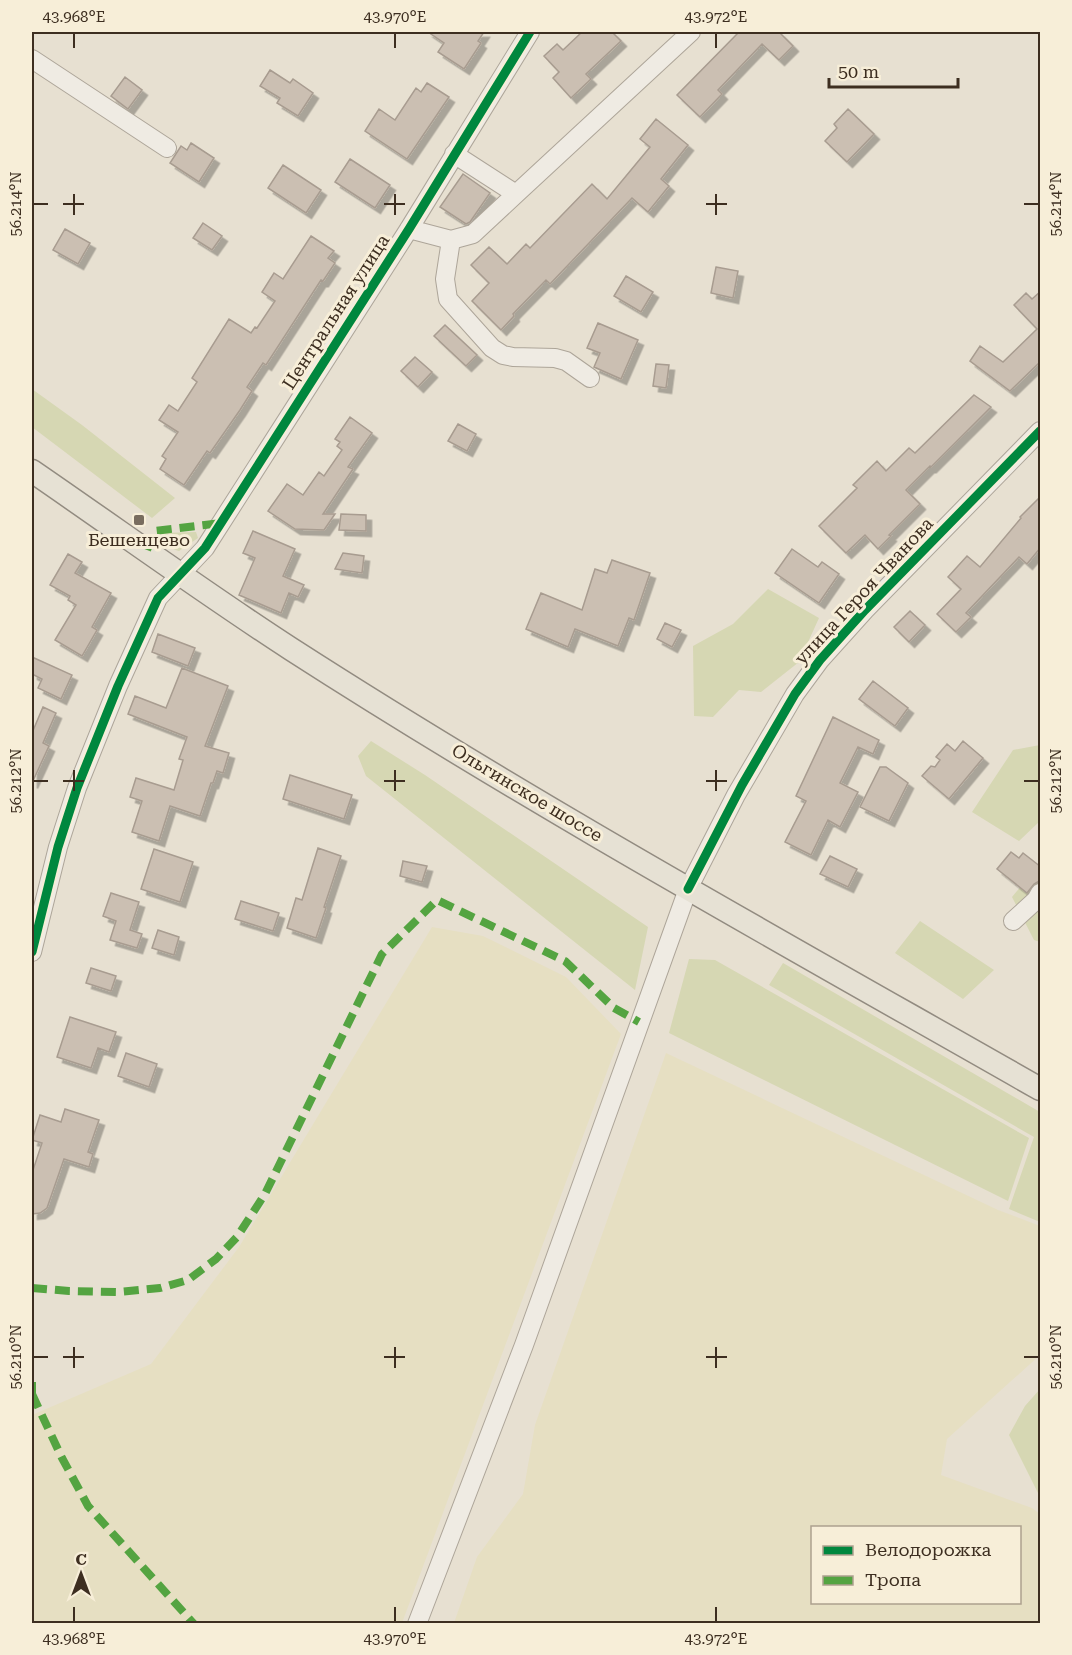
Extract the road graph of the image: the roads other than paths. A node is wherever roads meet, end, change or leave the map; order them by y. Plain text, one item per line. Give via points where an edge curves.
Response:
1 (530, 32) edge
2 (691, 32) edge
3 (32, 59) edge
4 (167, 148) dead end
5 (454, 154) junction
6 (516, 195) junction
7 (409, 229) junction
8 (451, 240) junction
9 (590, 378) dead end
10 (1041, 431) edge
11 (32, 471) edge
12 (180, 574) junction
13 (688, 889) junction
14 (1041, 893) edge
15 (1013, 921) dead end
16 (32, 952) edge
17 (1041, 1089) edge
18 (417, 1623) edge

1 - 5 street, Центральная улица
2 - 6 street
3 - 4 street
5 - 6 street
5 - 7 street, Центральная улица
6 - 8 street via 473,234
7 - 8 street
7 - 12 street, Центральная улица via 205,548
8 - 9 street via 445,279 448,299 492,348 513,357 566,361
10 - 13 street, улица Героя Чванова via 820,660 795,694 742,785
11 - 12 main road, Ольгинское шоссе
12 - 13 main road, Ольгинское шоссе via 375,701
12 - 16 street via 158,598 77,788
13 - 17 main road, Ольгинское шоссе
13 - 18 street, улица Героя Чванова via 524,1345
14 - 15 street

